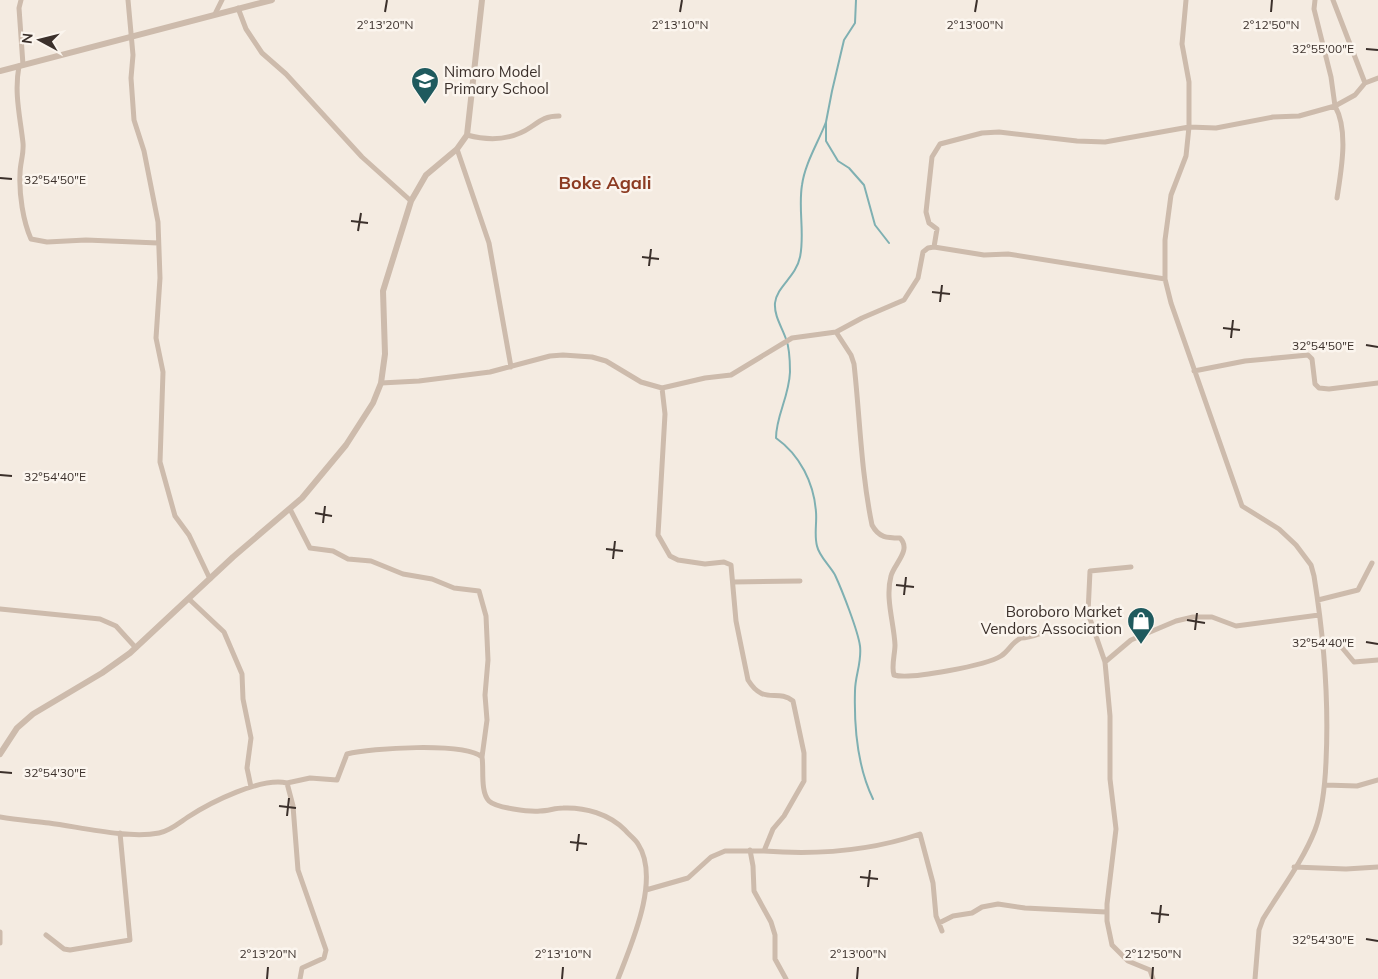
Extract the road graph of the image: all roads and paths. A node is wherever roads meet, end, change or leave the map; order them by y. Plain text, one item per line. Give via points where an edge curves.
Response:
1 (19, 0) edge
2 (128, 0) edge
3 (222, 0) edge
4 (272, 0) edge
5 (482, 0) edge
6 (1186, 0) edge
7 (1315, 0) edge
8 (1333, 0) edge
9 (238, 8) junction
10 (215, 14) junction
11 (131, 36) junction
12 (21, 65) junction
13 (0, 71) edge
14 (1378, 78) edge
15 (1365, 83) junction
16 (1335, 106) junction
17 (559, 116) dead end
18 (1189, 127) junction
19 (467, 134) junction
20 (457, 149) junction
21 (1338, 198) dead end
22 (411, 201) junction
23 (158, 243) junction
24 (934, 247) junction
25 (1165, 279) junction
26 (836, 332) junction
27 (511, 368) junction
28 (1194, 371) junction
29 (381, 383) junction
30 (1378, 383) edge
31 (662, 388) junction
32 (290, 509) junction
33 (1372, 564) dead end
34 (1131, 567) dead end
35 (210, 579) junction
36 (800, 581) dead end
37 (733, 582) junction
38 (190, 600) junction
39 (1318, 600) junction
40 (0, 609) edge
41 (1319, 615) junction
42 (1093, 627) junction
43 (1323, 642) junction
44 (136, 648) junction
45 (1378, 660) edge
46 (1105, 662) junction
47 (0, 754) edge
48 (482, 756) junction
49 (1378, 780) edge
50 (287, 783) junction
51 (1325, 785) junction
52 (251, 787) junction
53 (0, 817) edge
54 (120, 833) junction
55 (750, 850) junction
56 (764, 851) junction
57 (1378, 866) edge
58 (1294, 867) junction
59 (646, 890) junction
60 (1106, 912) junction
61 (939, 923) junction
62 (942, 931) dead end
63 (0, 932) edge
64 (46, 935) dead end
65 (0, 943) edge
66 (300, 979) edge
67 (618, 979) edge
68 (786, 979) edge
69 (1153, 979) edge
70 (1255, 979) edge

1 - 12 street
2 - 11 street
3 - 10 street
4 - 9 street
5 - 19 street
6 - 18 street via 1182,44 1189,82
7 - 16 street via 1314,9
8 - 15 street
9 - 10 street
9 - 22 street via 246,29 262,53 286,74 362,157
10 - 11 street
11 - 12 street
11 - 23 street via 134,120 144,151 158,222
12 - 13 street
12 - 23 street via 16,96 23,144 20,174 31,239
14 - 15 street
15 - 16 street via 1355,95
16 - 18 street via 1299,116 1273,117 1216,128
16 - 21 street via 1344,151
17 - 19 street via 548,116 510,137 478,138
18 - 24 street via 1105,142 999,132 940,144 932,157 926,212 929,223 937,229
18 - 25 street via 1186,156 1171,194 1165,240
19 - 20 street
20 - 22 street via 426,174
20 - 27 street via 490,243
22 - 29 street via 384,291 385,354
23 - 35 street via 160,278 156,338 163,372 160,462 175,516 189,535
24 - 25 street via 984,255 1008,254
24 - 26 street via 923,252 918,278 904,300
25 - 28 street
26 - 31 street via 792,338 731,375
26 - 42 street via 854,364 862,473 872,525 882,537 900,538 904,545 902,558 896,564 890,582 894,675 952,670 986,662 1001,657 1021,638 1049,631
27 - 29 street
27 - 31 street via 550,356 592,357 614,364 641,382
28 - 30 street via 1245,361 1308,356 1312,359 1315,384 1319,388
28 - 39 street via 1242,506 1279,529 1296,545 1311,565
29 - 32 street via 373,403 346,445 312,488
31 - 37 street via 665,414 658,535 670,556 678,560 730,565
32 - 35 street
32 - 48 street via 310,548 333,551 348,559 371,561 454,588 479,591 486,616 488,660 487,720
33 - 39 street via 1358,590
34 - 42 street via 1090,571 1088,613
35 - 38 street
36 - 37 street
37 - 56 street via 736,621 748,680 764,695 784,696 793,701 804,753 802,788 773,829
38 - 44 street
38 - 52 street via 224,632 242,674 251,738 247,768
39 - 41 street
40 - 44 street via 100,619 116,626
41 - 43 street
41 - 46 street via 1236,626 1212,618 1193,617 1130,640
42 - 46 street
43 - 45 street via 1339,644 1354,662
43 - 51 street via 1328,720
44 - 47 street via 108,669 33,714 17,728
46 - 60 street via 1110,708 1110,779 1116,829
48 - 50 street via 459,750 380,748 346,754 337,780 310,778
48 - 59 street via 484,790 487,800 493,805 525,811 575,808 604,814 620,825 639,845 646,871
49 - 51 street via 1357,786
50 - 52 street via 277,781
50 - 66 street via 293,806 298,870 326,950 324,958 302,968
51 - 58 street via 1314,832
52 - 54 street via 162,832
53 - 54 street
54 - 64 street via 130,940 70,950
55 - 56 street
55 - 59 street via 734,849 716,854 688,878
55 - 68 street via 754,891 771,922 775,959
56 - 61 street via 854,850 883,846 920,834
57 - 58 street via 1346,869
58 - 70 street via 1259,930
59 - 67 street via 640,922
60 - 61 street via 998,904
60 - 69 street via 1112,945 1128,961 1150,970
61 - 62 street
63 - 65 street

